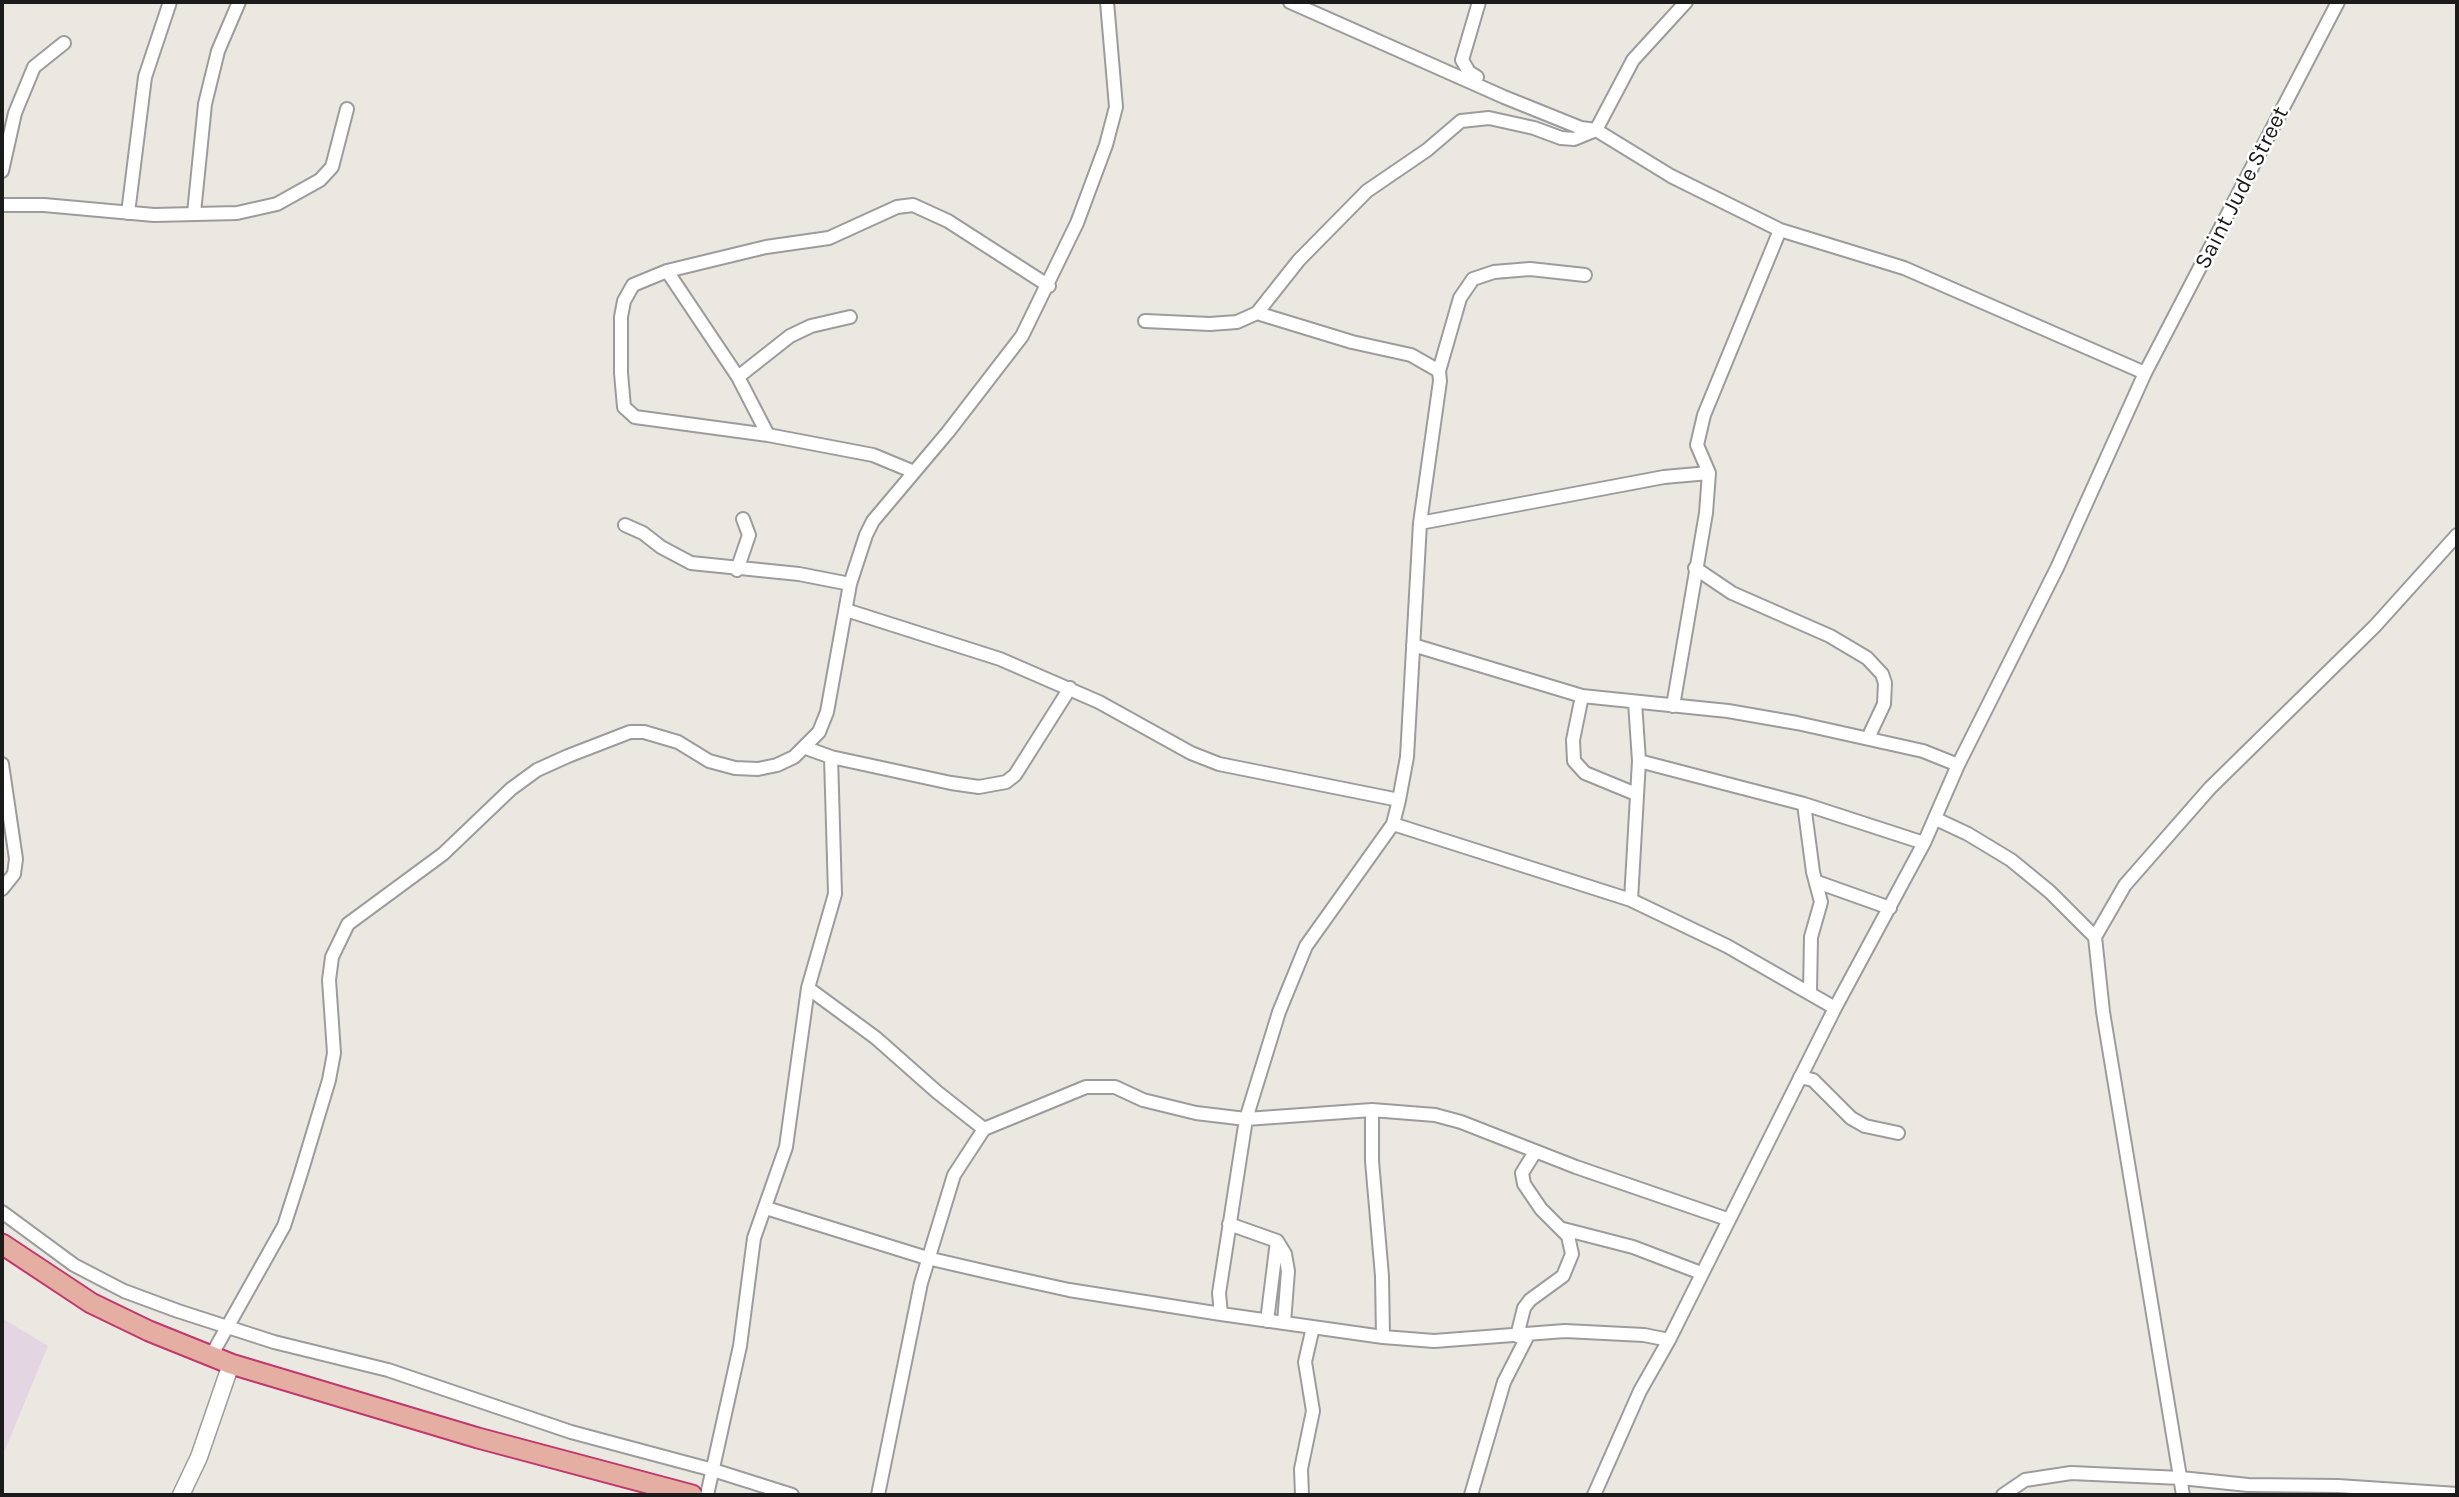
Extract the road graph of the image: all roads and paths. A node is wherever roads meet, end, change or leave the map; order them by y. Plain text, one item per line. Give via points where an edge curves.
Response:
1 (170, 2) edge
2 (239, 2) edge
3 (1107, 2) edge
4 (1290, 2) edge
5 (1479, 2) edge
6 (1686, 2) edge
7 (2339, 2) edge
8 (64, 43) dead end
9 (347, 108) dead end
10 (1596, 129) junction
11 (2, 172) edge
12 (2, 205) edge
13 (128, 213) junction
14 (194, 213) junction
15 (1780, 230) junction
16 (667, 271) junction
17 (1585, 275) dead end
18 (1049, 286) junction
19 (1257, 313) junction
20 (850, 317) dead end
21 (1144, 321) dead end
22 (1439, 371) junction
23 (2145, 373) junction
24 (738, 377) junction
25 (768, 435) junction
26 (914, 472) junction
27 (1709, 473) junction
28 (744, 519) dead end
29 (1420, 523) junction
30 (625, 525) dead end
31 (2457, 534) edge
32 (1695, 568) junction
33 (737, 570) junction
34 (850, 584) junction
35 (846, 610) junction
36 (1413, 645) junction
37 (1070, 688) junction
38 (1582, 696) junction
39 (1634, 702) junction
40 (1673, 706) junction
41 (1868, 738) junction
42 (806, 748) junction
43 (831, 757) junction
44 (1639, 761) junction
45 (2, 764) edge
46 (1958, 765) junction
47 (1636, 794) junction
48 (1399, 800) junction
49 (1804, 804) junction
50 (1936, 819) junction
51 (1393, 824) junction
52 (1924, 843) junction
53 (1817, 882) junction
54 (2, 889) edge
55 (1630, 900) junction
56 (1890, 908) junction
57 (2095, 937) junction
58 (808, 988) junction
59 (1810, 992) junction
60 (1835, 1008) junction
61 (1800, 1077) junction
62 (1372, 1110) junction
63 (1246, 1119) junction
64 (984, 1129) junction
65 (1898, 1133) dead end
66 (1535, 1152) junction
67 (766, 1208) junction
68 (2, 1212) edge
69 (1727, 1219) junction
70 (1229, 1224) junction
71 (1563, 1229) junction
72 (1277, 1241) junction
73 (2, 1244) edge
74 (928, 1258) junction
75 (1701, 1273) junction
76 (1221, 1314) junction
77 (1267, 1321) junction
78 (1284, 1323) junction
79 (1313, 1327) junction
80 (226, 1328) junction
81 (1523, 1335) junction
82 (1383, 1337) junction
83 (1669, 1340) junction
84 (211, 1356) junction
85 (231, 1364) junction
86 (713, 1470) junction
87 (2181, 1478) junction
88 (2457, 1494) edge
89 (181, 1495) edge
90 (692, 1495) edge
91 (707, 1495) edge
92 (792, 1495) edge
93 (878, 1495) edge
94 (1303, 1495) edge
95 (1471, 1495) edge
96 (1594, 1495) edge
97 (2003, 1495) edge
98 (2183, 1495) edge

1 - 13 street via 145,77
2 - 14 street via 218,51 205,104
3 - 18 street via 1116,89 1113,125
4 - 10 street via 1504,97 1581,128
5 - 10 street via 1462,60 1469,72
6 - 10 street via 1633,60
7 - 23 street, Saint Jude Street
8 - 11 street via 34,67 15,113
9 - 14 street via 332,167 320,180 277,204 237,212
10 - 15 street via 1671,176
10 - 19 street via 1574,139 1489,118 1461,121 1367,191 1298,260
12 - 13 street
13 - 14 street
15 - 23 street via 1904,268
15 - 27 street via 1704,415 1697,445
16 - 18 street via 766,247 829,238 897,207 913,205 948,221
16 - 24 street
16 - 25 street via 633,285 624,301 624,407 635,417 653,422
17 - 22 street via 1530,269 1473,279 1460,298
18 - 26 street via 1014,346
19 - 21 street via 1237,322 1210,324
19 - 22 street via 1411,355
20 - 24 street via 790,336
22 - 29 street
23 - 46 street, Saint Jude Street via 2057,568
24 - 25 street
25 - 26 street via 886,458
26 - 34 street via 873,521
27 - 29 street via 1664,477
27 - 32 street
28 - 33 street via 749,535
29 - 36 street
30 - 33 street via 691,563
31 - 57 street via 2375,626 2210,789 2126,885
32 - 40 street
32 - 41 street via 1732,593 1830,636 1867,658 1885,683 1884,704
33 - 34 street via 799,574
34 - 35 street
35 - 37 street via 1000,659
35 - 42 street via 827,712
36 - 38 street
36 - 48 street via 1407,757
37 - 43 street via 1006,782 979,787 951,783
37 - 48 street via 1219,764
38 - 39 street
38 - 47 street via 1573,740 1574,761 1585,773
39 - 40 street
39 - 44 street
40 - 41 street via 1740,713
41 - 46 street
42 - 43 street
42 - 80 street via 777,765 758,769 709,761 660,735 630,732 606,741 528,776 435,861 348,924 332,957 334,1053 317,1121 284,1226
43 - 58 street via 835,894
44 - 47 street
44 - 49 street
45 - 54 street via 16,859 14,874
46 - 50 street, Saint Jude Street
47 - 55 street
48 - 51 street
49 - 52 street
49 - 53 street
50 - 52 street, Saint Jude Street
50 - 57 street via 2011,860
51 - 55 street
51 - 63 street via 1306,946 1279,1012
52 - 56 street, Saint Jude Street
53 - 56 street
53 - 59 street via 1822,902 1811,937
55 - 59 street
56 - 60 street, Saint Jude Street
57 - 87 street via 2103,1012
58 - 64 street
58 - 67 street via 786,1147
59 - 60 street
60 - 61 street, Saint Jude Street
61 - 65 street via 1813,1080 1851,1118
61 - 69 street, Saint Jude Street
62 - 63 street
62 - 66 street via 1435,1115
62 - 82 street
63 - 64 street via 1196,1113 1102,1085 1086,1087
63 - 70 street
64 - 74 street via 954,1175
66 - 69 street
66 - 71 street via 1522,1173 1524,1184 1541,1209
67 - 74 street
67 - 86 street via 754,1238 740,1346
68 - 80 street via 87,1272 124,1291
69 - 75 street, Saint Jude Street
70 - 72 street
70 - 76 street via 1219,1293
71 - 75 street via 1620,1243
71 - 81 street via 1571,1244 1568,1268 1530,1300 1521,1317
72 - 77 street
72 - 78 street via 1288,1271
73 - 84 highway via 91,1303
74 - 76 street via 1069,1290
74 - 93 street
75 - 83 street, Saint Jude Street
76 - 77 street
77 - 78 street
78 - 79 street
79 - 82 street
79 - 94 street via 1305,1362 1313,1410 1301,1469
80 - 84 street
80 - 86 street via 388,1370 571,1432
81 - 82 street via 1434,1341
81 - 83 street via 1602,1331
81 - 95 street via 1491,1419
83 - 96 street, Saint Jude Street via 1623,1424
84 - 85 highway
85 - 89 street
85 - 90 highway via 478,1438
86 - 91 street
86 - 92 street
87 - 88 street
87 - 97 street via 2045,1475 2025,1480
87 - 98 street

